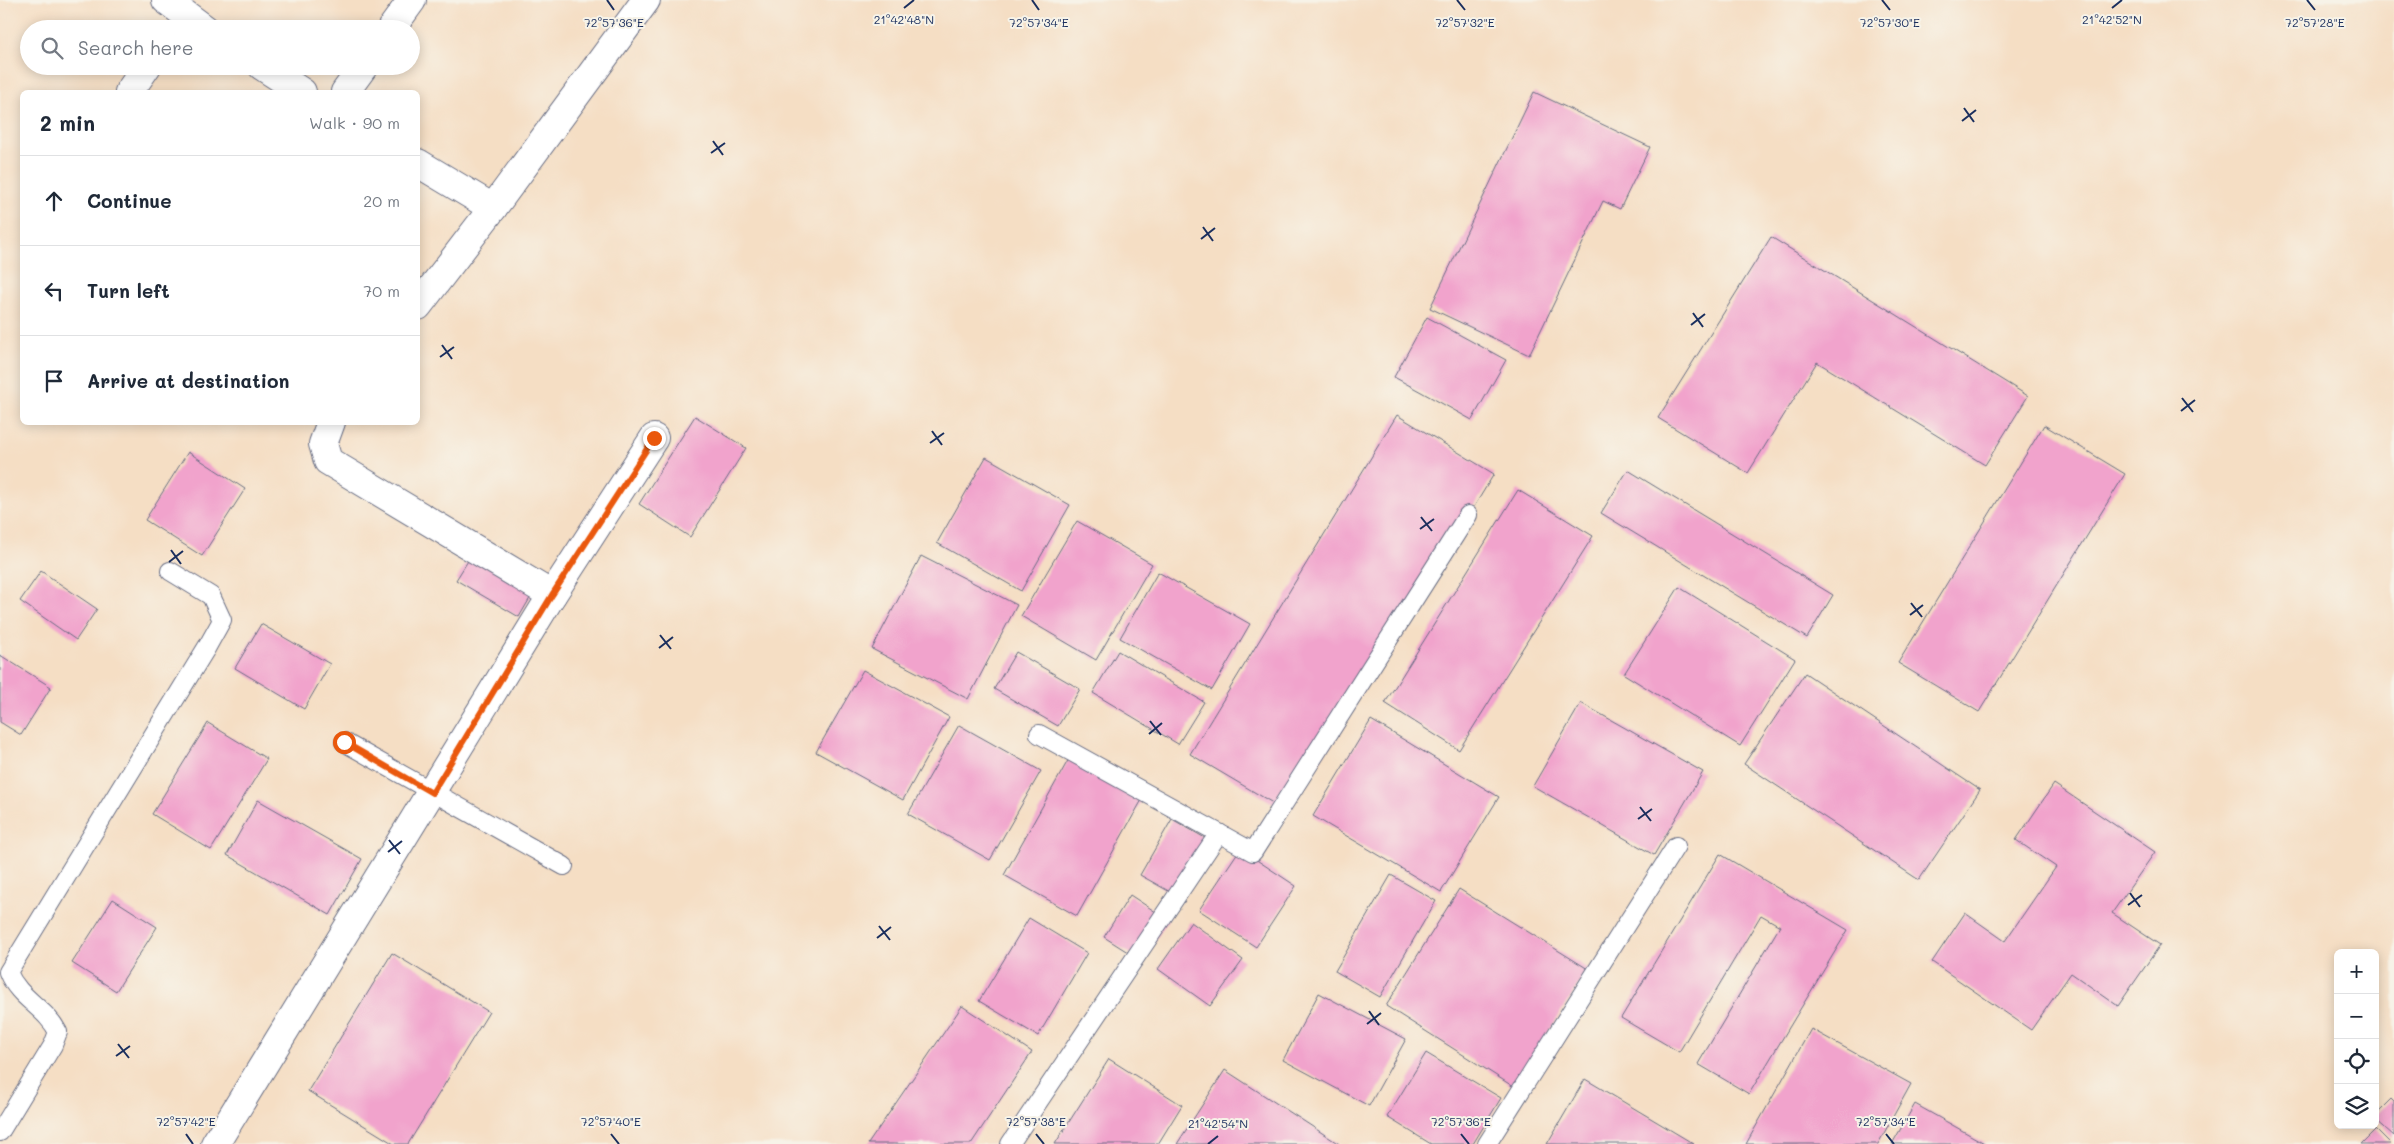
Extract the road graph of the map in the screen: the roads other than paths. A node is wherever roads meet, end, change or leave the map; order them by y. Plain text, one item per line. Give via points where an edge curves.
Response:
1 (412, 0) edge
2 (646, 0) edge
3 (398, 20) edge
4 (140, 75) edge
5 (276, 75) edge
6 (357, 75) edge
7 (129, 90) edge
8 (299, 90) edge
9 (346, 90) edge
10 (420, 164) edge
11 (493, 208) junction
12 (420, 303) edge
13 (330, 425) edge
14 (654, 438) dead end
15 (1468, 515) dead end
16 (170, 571) dead end
17 (552, 595) junction
18 (1039, 734) dead end
19 (344, 742) dead end
20 (432, 793) junction
21 (1219, 833) junction
22 (1676, 846) dead end
23 (564, 866) dead end
24 (0, 1132) edge
25 (215, 1144) edge
26 (1010, 1144) edge
27 (1487, 1144) edge

1 - 3 street
2 - 11 street
4 - 7 street
5 - 8 street
6 - 9 street
10 - 11 street
11 - 12 street
13 - 17 street via 323,444 328,461
14 - 17 street
15 - 21 lane via 1253,852
16 - 24 lane via 211,596 222,620 8,972 13,985 52,1020 58,1032
17 - 20 street
18 - 21 lane
19 - 20 lane
20 - 23 lane
20 - 25 street
21 - 26 lane
22 - 27 lane

